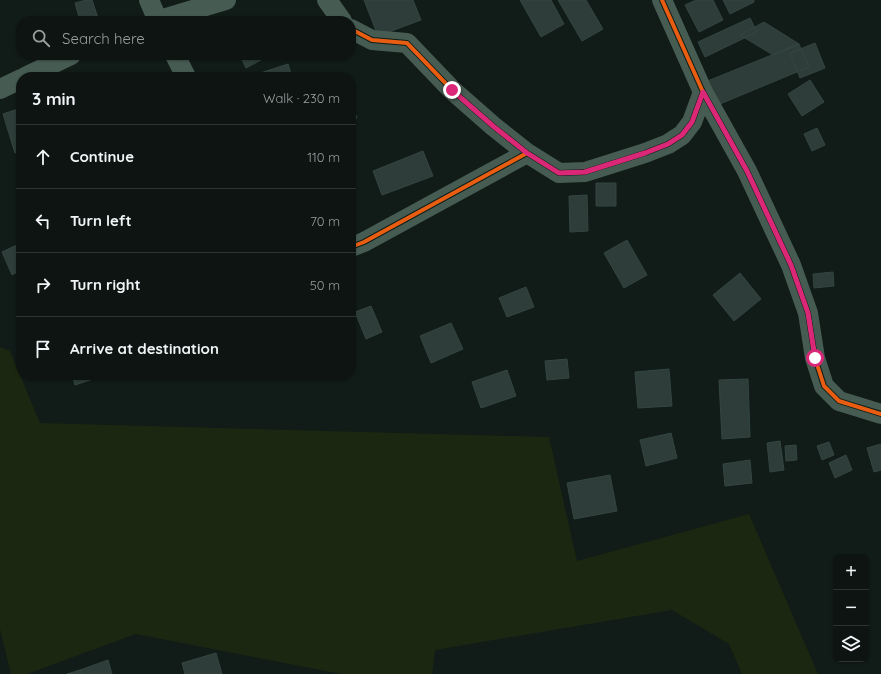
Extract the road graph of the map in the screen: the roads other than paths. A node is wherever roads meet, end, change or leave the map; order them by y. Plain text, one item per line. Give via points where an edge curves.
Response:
1 (149, 0) edge
2 (226, 0) edge
3 (326, 0) edge
4 (662, 0) edge
5 (155, 16) edge
6 (173, 16) edge
7 (338, 16) edge
8 (356, 32) edge
9 (61, 60) edge
10 (178, 60) edge
11 (35, 72) edge
12 (184, 72) edge
13 (16, 81) edge
14 (0, 89) edge
15 (703, 92) junction
16 (527, 153) junction
17 (356, 245) edge
18 (881, 414) edge

1 - 5 street
2 - 6 street
3 - 7 street
4 - 15 street
8 - 16 street via 372,40 407,43 452,90
9 - 11 street
10 - 12 street
13 - 14 street
15 - 16 street via 692,122 682,135 645,153 585,172 559,173
15 - 18 street via 747,171 791,265 808,313 815,358 824,386 839,401
16 - 17 street

